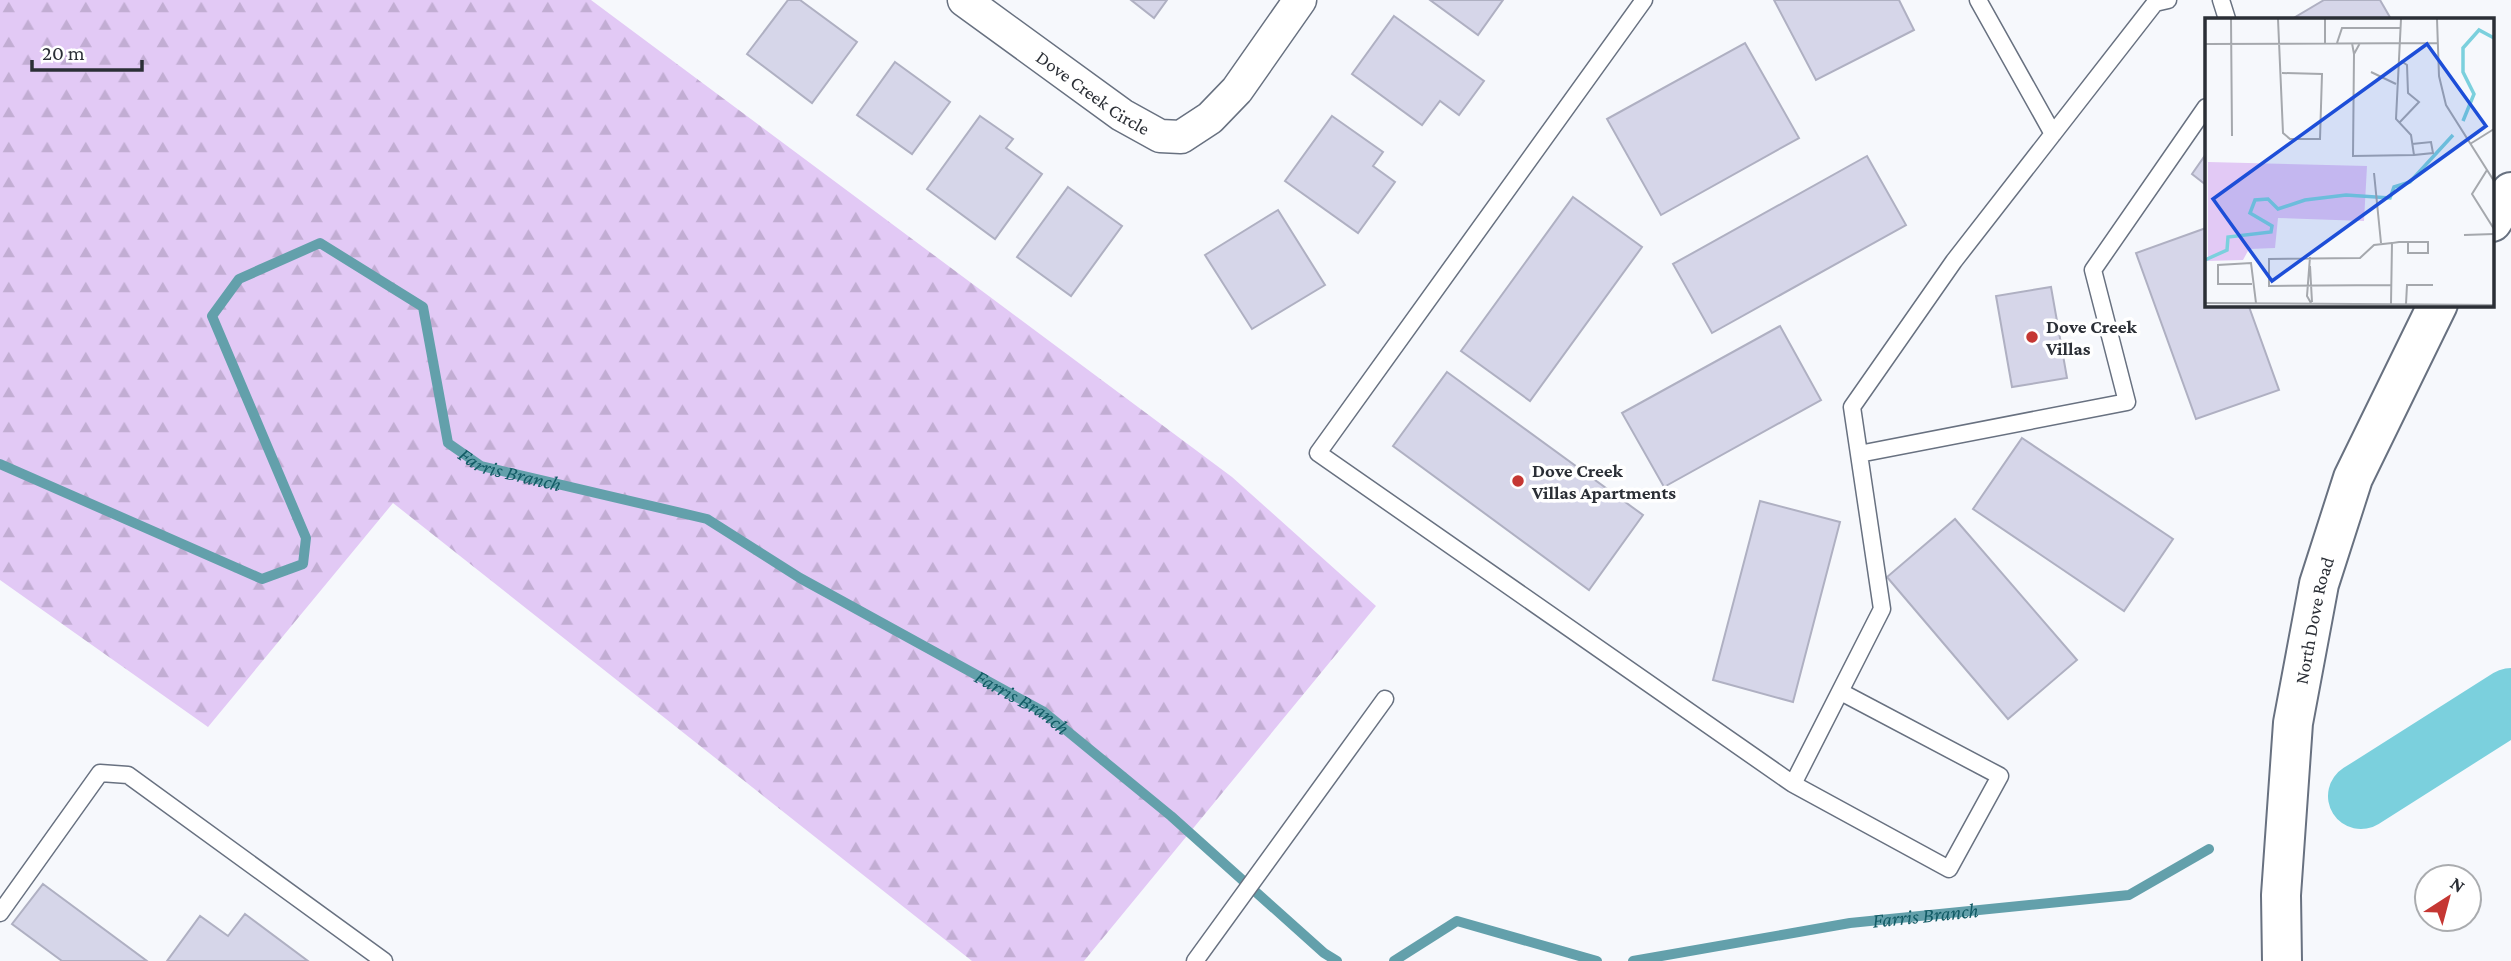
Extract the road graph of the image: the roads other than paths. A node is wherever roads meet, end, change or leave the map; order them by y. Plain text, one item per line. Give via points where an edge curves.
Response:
1 (964, 0) edge
2 (1300, 0) edge
3 (1644, 0) edge
4 (1978, 0) edge
5 (2168, 0) edge
6 (2221, 0) edge
7 (2227, 18) edge
8 (2205, 110) edge
9 (2053, 134) junction
10 (2511, 192) edge
11 (2494, 219) edge
12 (2437, 306) edge
13 (1859, 454) junction
14 (1841, 692) junction
15 (1385, 699) dead end
16 (1793, 784) junction
17 (0, 913) edge
18 (1196, 960) edge
19 (384, 961) edge
20 (2282, 961) edge

1 - 2 street, Dove Creek Circle via 1122,115 1160,136 1181,137 1210,118 1237,90
3 - 16 lane via 1318,453
4 - 9 lane
5 - 9 lane via 2155,4
6 - 7 lane
8 - 13 lane via 2093,270 2127,402
9 - 13 lane via 1954,261 1852,407
10 - 11 street
12 - 20 street, North Dove Road via 2353,478 2319,584 2293,723 2281,895
13 - 14 lane via 1882,609
14 - 16 lane
14 - 16 lane via 2000,776 1949,869
15 - 18 lane
17 - 19 lane via 100,773 128,775

